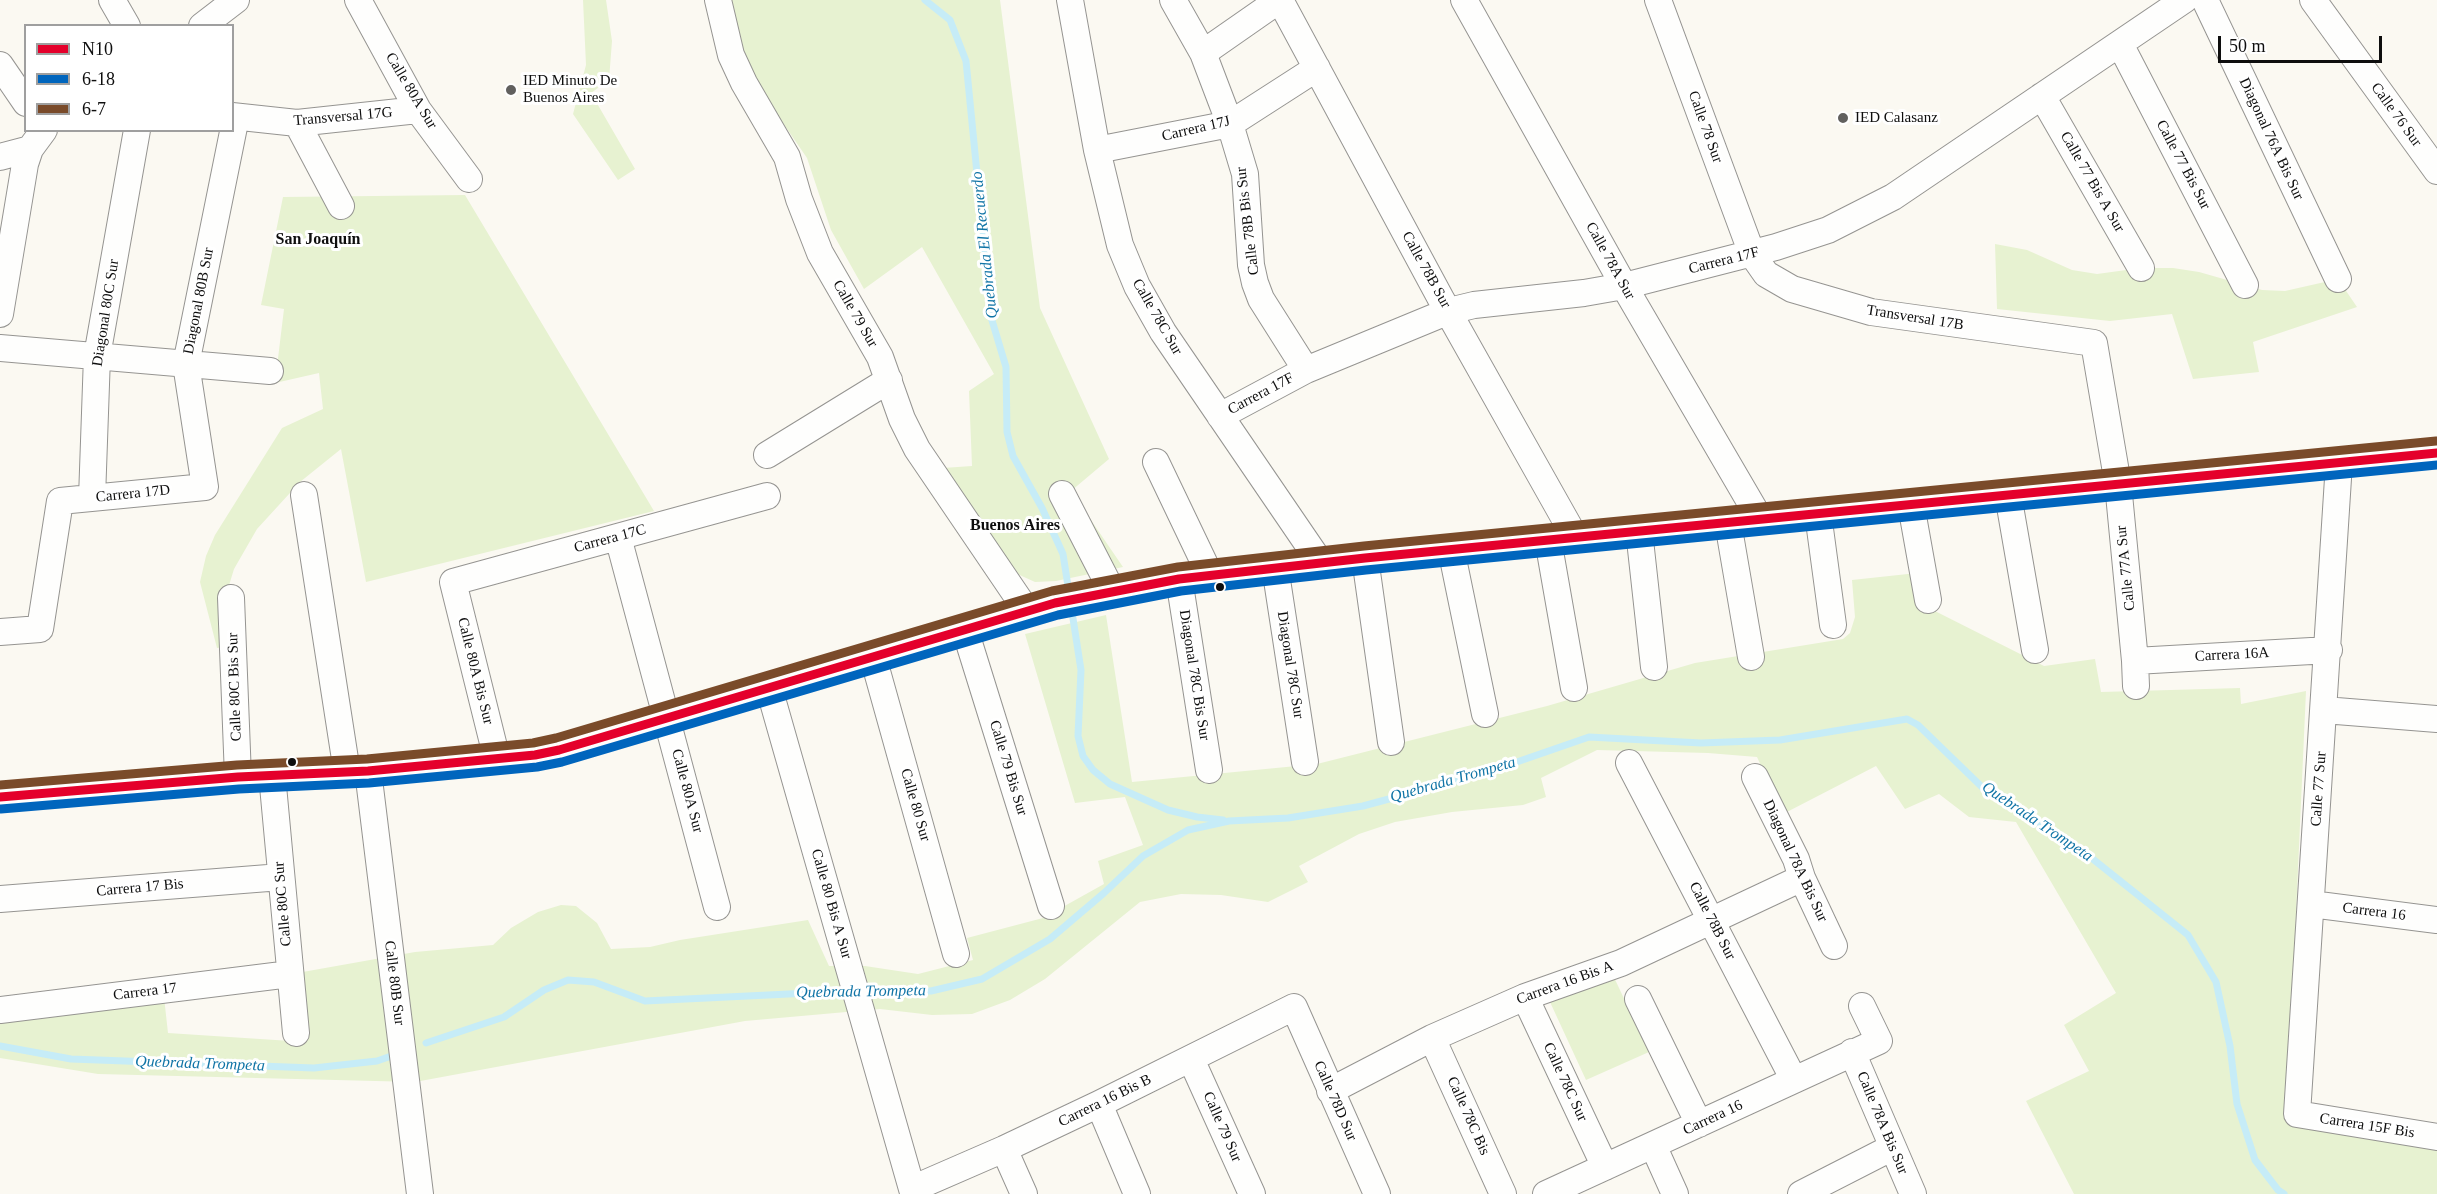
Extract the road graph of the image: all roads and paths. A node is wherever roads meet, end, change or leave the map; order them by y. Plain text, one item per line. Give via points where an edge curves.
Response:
1 (112, 0) edge
2 (236, 0) edge
3 (358, 0) edge
4 (718, 0) edge
5 (1070, 0) edge
6 (1173, 0) edge
7 (1280, 0) edge
8 (1464, 0) edge
9 (1658, 0) edge
10 (2184, 0) edge
11 (2205, 0) edge
12 (2313, 0) edge
13 (126, 24) edge
14 (205, 24) edge
15 (2120, 44) junction
16 (1203, 53) junction
17 (0, 65) edge
18 (1317, 68) junction
19 (2042, 96) junction
20 (24, 100) edge
21 (418, 110) junction
22 (234, 116) edge
23 (297, 123) junction
24 (1230, 124) junction
25 (137, 132) edge
26 (231, 132) edge
27 (37, 140) edge
28 (1097, 150) junction
29 (0, 157) edge
30 (2437, 171) edge
31 (469, 179) dead end
32 (341, 206) dead end
33 (1752, 254) junction
34 (2141, 268) dead end
35 (2337, 279) dead end
36 (2246, 285) dead end
37 (1624, 286) junction
38 (1449, 311) junction
39 (0, 314) edge
40 (2094, 343) joint
41 (0, 348) edge
42 (97, 356) junction
43 (186, 364) junction
44 (1306, 370) junction
45 (270, 371) dead end
46 (889, 380) junction
47 (1220, 416) junction
48 (2437, 453) edge
49 (767, 455) dead end
50 (1155, 462) dead end
51 (2339, 463) junction
52 (2118, 484) junction
53 (205, 487) joint
54 (1062, 494) dead end
55 (304, 495) dead end
56 (2008, 495) junction
57 (767, 496) dead end
58 (92, 498) junction
59 (1911, 505) junction
60 (1818, 514) junction
61 (1760, 519) junction
62 (1728, 523) junction
63 (1639, 531) junction
64 (618, 537) junction
65 (1575, 537) junction
66 (1548, 540) junction
67 (1451, 549) junction
68 (1365, 558) junction
69 (1320, 562) junction
70 (1275, 567) junction
71 (1210, 575) junction
72 (1179, 579) junction
73 (453, 582) joint
74 (1112, 591) junction
75 (231, 598) dead end
76 (1928, 600) dead end
77 (1027, 611) junction
78 (1833, 625) dead end
79 (965, 630) junction
80 (0, 632) edge
81 (2035, 650) dead end
82 (2329, 650) junction
83 (873, 657) junction
84 (1751, 657) dead end
85 (2135, 661) junction
86 (1654, 667) dead end
87 (2136, 686) dead end
88 (769, 688) junction
89 (1574, 688) dead end
90 (2324, 710) junction
91 (1485, 714) dead end
92 (667, 718) junction
93 (2437, 719) edge
94 (1391, 742) dead end
95 (497, 759) junction
96 (1305, 762) dead end
97 (1629, 763) dead end
98 (1209, 770) dead end
99 (357, 772) junction
100 (272, 776) junction
101 (238, 777) junction
102 (1755, 777) dead end
103 (0, 797) edge
104 (281, 877) junction
105 (1802, 878) junction
106 (0, 900) edge
107 (2311, 904) junction
108 (1051, 906) dead end
109 (717, 907) dead end
110 (2437, 920) edge
111 (1712, 921) junction
112 (1834, 946) dead end
113 (956, 954) dead end
114 (290, 974) junction
115 (1525, 998) junction
116 (1638, 999) dead end
117 (1862, 1006) dead end
118 (1294, 1007) joint
119 (0, 1010) edge
120 (296, 1033) dead end
121 (1432, 1038) junction
122 (1852, 1052) junction
123 (1191, 1059) junction
124 (1794, 1080) junction
125 (1330, 1091) junction
126 (1099, 1104) junction
127 (2297, 1114) joint
128 (1699, 1124) junction
129 (2437, 1137) edge
130 (1653, 1145) junction
131 (1892, 1148) junction
132 (1004, 1149) junction
133 (1605, 1167) junction
134 (912, 1190) joint
135 (420, 1194) edge
136 (1024, 1194) edge
137 (1137, 1194) edge
138 (1252, 1194) edge
139 (1377, 1194) edge
140 (1503, 1194) edge
141 (1546, 1194) edge
142 (1675, 1194) edge
143 (1801, 1194) edge
144 (1912, 1194) edge

1 - 13 street
2 - 14 street
3 - 21 street, Calle 80A Sur
4 - 46 street, Calle 79 Sur via 731,55 787,157 820,253 862,322
5 - 28 street, Calle 78C Sur
6 - 16 street, Calle 78B Bis Sur
7 - 16 street
7 - 18 street, Calle 78B Sur
8 - 37 street, Calle 78A Sur
9 - 33 street, Calle 78 Sur
10 - 15 street, Carrera 17F
11 - 35 street, Diagonal 76A Bis Sur
12 - 30 street, Calle 76 Sur
15 - 19 street, Carrera 17F
15 - 36 street, Calle 77 Bis Sur
16 - 24 street, Calle 78B Bis Sur
17 - 20 street
18 - 24 street, Carrera 17J
18 - 38 street, Calle 78B Sur
19 - 33 street, Carrera 17F via 1893,197 1828,230
19 - 34 street, Calle 77 Bis A Sur
21 - 23 street, Transversal 17G
21 - 31 street, Calle 80A Sur
22 - 23 street, Transversal 17G
23 - 32 street
24 - 28 street, Carrera 17J
24 - 44 street, Calle 78B Bis Sur via 1245,174 1255,283
25 - 42 street, Diagonal 80C Sur
26 - 43 street, Diagonal 80B Sur
27 - 29 street
27 - 39 street via 25,164
28 - 47 street, Calle 78C Sur via 1120,245 1137,286
33 - 37 street, Carrera 17F
33 - 40 street, Transversal 17B via 1766,274 1779,283 1826,300 1891,315
37 - 38 street, Carrera 17F
37 - 61 street, Calle 78A Sur
38 - 44 street, Carrera 17F
38 - 65 street, Calle 78B Sur
40 - 52 street, Calle 77A Sur
41 - 42 street
42 - 43 street
42 - 58 street, Diagonal 80C Sur
43 - 45 street
43 - 53 street, Diagonal 80B Sur
44 - 47 street, Carrera 17F
46 - 49 street
46 - 77 street, Calle 79 Sur via 917,449
47 - 69 street, Calle 78C Sur
48 - 51 street
50 - 71 street
51 - 52 street
51 - 82 street, Calle 77 Sur
52 - 56 street
52 - 85 street, Calle 77A Sur
53 - 58 street, Carrera 17D
54 - 74 street
55 - 99 street, Calle 80B Sur
56 - 59 street
56 - 81 street
57 - 64 street, Carrera 17C
58 - 80 street, Carrera 17D via 60,501 40,629
59 - 60 street
59 - 76 street
60 - 61 street
60 - 78 street
61 - 62 street
62 - 63 street
62 - 84 street
63 - 65 street
63 - 86 street
64 - 73 street, Carrera 17C
64 - 92 street, Calle 80A Sur
65 - 66 street
66 - 67 street
66 - 89 street
67 - 68 street
67 - 91 street
68 - 69 street
68 - 94 street
69 - 70 street
70 - 71 street
70 - 96 street, Diagonal 78C Sur
71 - 72 street
72 - 74 street
72 - 98 street, Diagonal 78C Bis Sur
73 - 95 street, Calle 80A Bis Sur
74 - 77 street
75 - 101 street, Calle 80C Bis Sur
77 - 79 street
79 - 83 street
79 - 108 street, Calle 79 Bis Sur
82 - 85 street, Carrera 16A
82 - 90 street, Calle 77 Sur
83 - 88 street
83 - 113 street, Calle 80 Sur
85 - 87 street, Calle 77A Sur
88 - 92 street
88 - 134 street, Calle 80 Bis A Sur
90 - 93 street
90 - 107 street, Calle 77 Sur
92 - 95 street via 559,750
92 - 109 street, Calle 80A Sur
95 - 99 street
97 - 111 street, Calle 78B Sur
99 - 100 street
99 - 135 street, Calle 80B Sur
100 - 101 street
100 - 104 street, Calle 80C Sur
101 - 103 street
102 - 105 street, Diagonal 78A Bis Sur
104 - 106 street, Carrera 17 Bis
104 - 114 street, Calle 80C Sur
105 - 111 street, Carrera 16 Bis A
105 - 112 street, Diagonal 78A Bis Sur
107 - 110 street, Carrera 16
107 - 127 street, Calle 77 Sur
111 - 115 street, Carrera 16 Bis A via 1621,963
111 - 124 street, Calle 78B Sur
114 - 119 street, Carrera 17
114 - 120 street, Calle 80C Sur
115 - 121 street, Carrera 16 Bis A
115 - 133 street, Calle 78C Sur
116 - 128 street
117 - 122 street, Carrera 16 via 1879,1041
118 - 123 street, Carrera 16 Bis B
118 - 125 street, Calle 78D Sur
121 - 125 street, Carrera 16 Bis A
121 - 140 street, Calle 78C Bis
122 - 124 street, Carrera 16
122 - 131 street, Calle 78A Bis Sur
123 - 126 street, Carrera 16 Bis B
123 - 138 street, Calle 79 Sur
124 - 128 street, Carrera 16
125 - 139 street, Calle 78D Sur
126 - 132 street, Carrera 16 Bis B
126 - 137 street
127 - 129 street, Carrera 15F Bis
128 - 130 street, Carrera 16
130 - 133 street, Carrera 16
130 - 142 street
131 - 143 street
131 - 144 street, Calle 78A Bis Sur
132 - 134 street, Carrera 16 Bis B
132 - 136 street
133 - 141 street, Carrera 16

